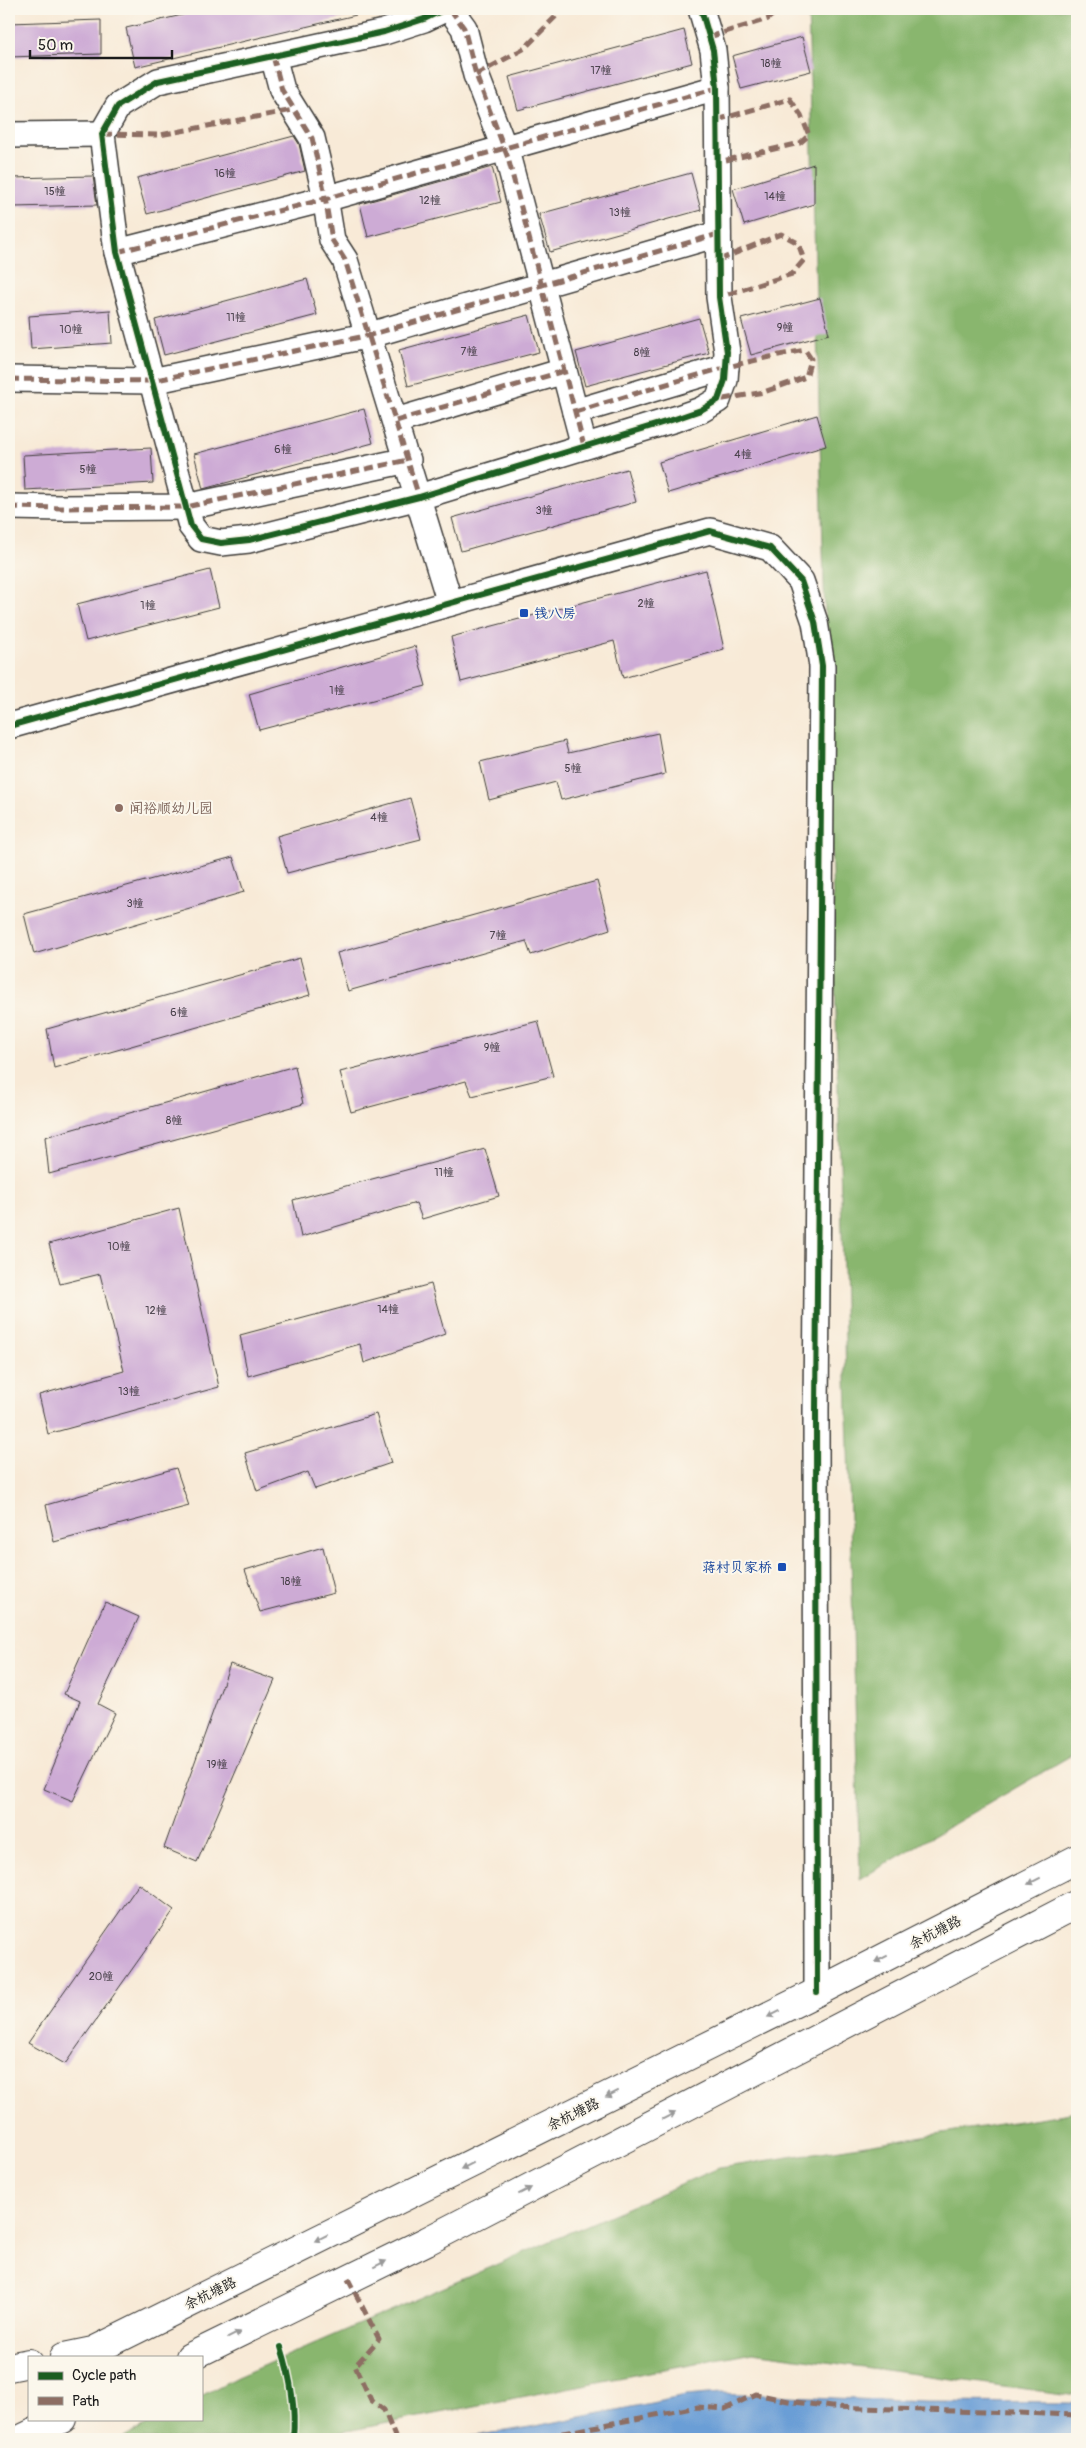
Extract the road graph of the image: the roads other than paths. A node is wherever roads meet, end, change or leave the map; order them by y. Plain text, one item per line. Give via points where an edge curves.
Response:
1 (445, 9) edge
2 (450, 9) edge
3 (701, 9) edge
4 (273, 56) junction
5 (717, 88) junction
6 (102, 134) junction
7 (9, 135) edge
8 (504, 147) junction
9 (325, 198) junction
10 (718, 234) junction
11 (117, 252) junction
12 (540, 286) junction
13 (370, 335) junction
14 (726, 367) junction
15 (564, 372) junction
16 (9, 378) edge
17 (152, 381) junction
18 (575, 412) junction
19 (396, 421) junction
20 (584, 446) junction
21 (408, 460) junction
22 (419, 497) junction
23 (9, 507) edge
24 (186, 507) junction
25 (450, 604) junction
26 (9, 726) edge
27 (1077, 1859) edge
28 (1077, 1904) edge
29 (817, 1992) junction
30 (69, 2356) edge
31 (192, 2356) edge
32 (28, 2363) edge
33 (9, 2367) edge
34 (60, 2420) edge
35 (21, 2439) edge

1 - 4 street via 384,32
2 - 8 street via 464,28 476,75
3 - 5 street via 713,50
4 - 6 street via 158,81 118,106
4 - 9 street via 282,90 312,138
5 - 8 street
5 - 10 street
6 - 7 street
6 - 11 street
8 - 9 street
8 - 12 street
9 - 11 street
9 - 13 street via 332,240 346,260
10 - 12 street
10 - 14 street via 720,309 727,352
11 - 17 street
12 - 13 street
12 - 15 street
13 - 17 street
13 - 19 street
14 - 18 street
14 - 20 street via 726,380 718,400 701,410
15 - 18 street
15 - 19 street
16 - 17 street
17 - 24 street
18 - 20 street
19 - 21 street
20 - 22 street
21 - 22 street
21 - 24 street
22 - 24 street via 249,540 221,543 201,538 190,526
22 - 25 street
23 - 24 street
25 - 26 street
25 - 29 street via 710,531 770,548 801,581 816,622 822,666 816,1412
27 -> 29 main road, 余杭塘路
31 -> 28 main road via 427,2241
29 -> 30 main road, 余杭塘路 via 93,2351
32 - 33 main road
34 - 35 main road

